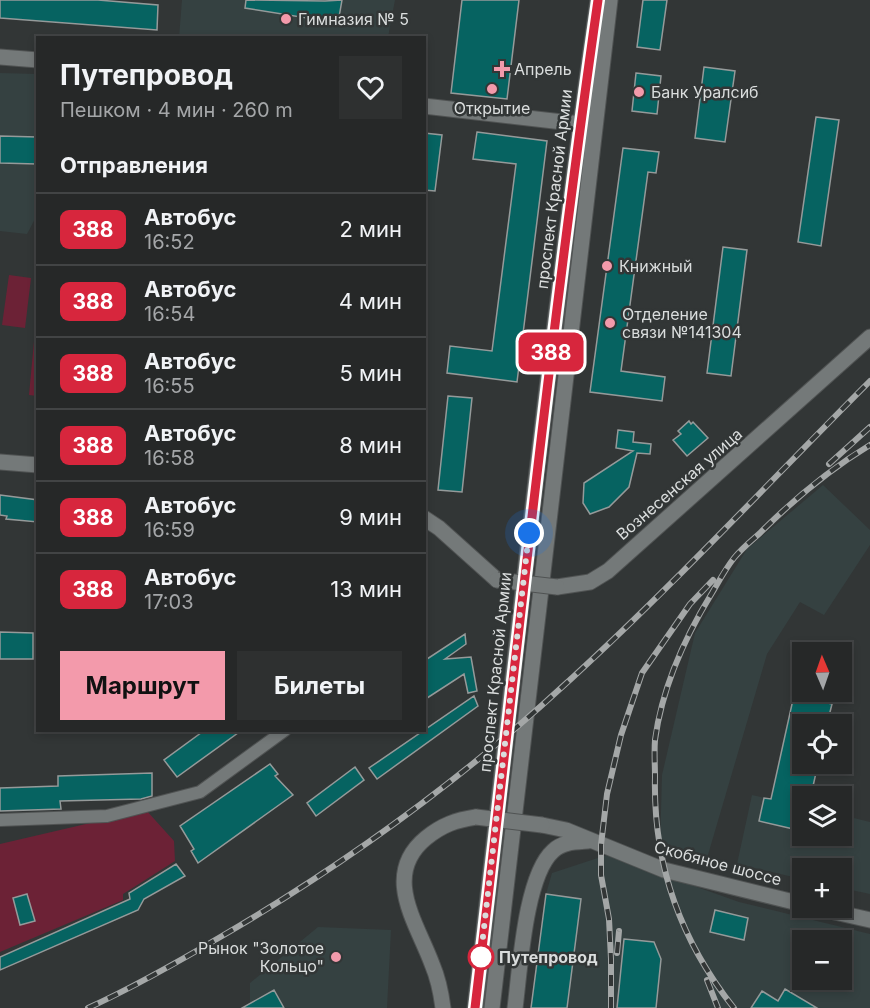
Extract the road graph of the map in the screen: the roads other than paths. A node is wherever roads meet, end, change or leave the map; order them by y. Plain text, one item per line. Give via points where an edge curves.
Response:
1 (598, 0) edge
2 (610, 0) edge
3 (0, 57) edge
4 (36, 60) edge
5 (426, 106) edge
6 (580, 124) junction
7 (870, 337) edge
8 (0, 462) edge
9 (36, 465) edge
10 (426, 520) edge
11 (282, 732) edge
12 (0, 820) edge
13 (592, 841) junction
14 (792, 902) edge
15 (852, 916) edge
16 (870, 920) edge
17 (443, 1008) edge
18 (475, 1008) edge
19 (492, 1008) edge
20 (515, 1008) edge

1 - 6 main road, проспект Красной Армии
2 - 19 main road, проспект Красной Армии
3 - 4 main road
5 - 6 main road
6 - 18 main road, проспект Красной Армии
7 - 10 main road, Вознесенская улица, bridge via 608,571 590,582 557,587 491,575
8 - 9 main road
11 - 12 street via 200,792 107,816
13 - 14 main road, Скобяное шоссе via 664,870
13 - 17 main road, Скобяное шоссе, bridge via 542,825 476,818 454,820 419,844 408,861 404,879 406,902 432,962
13 - 20 main road via 567,843 553,850 536,877
15 - 16 main road

